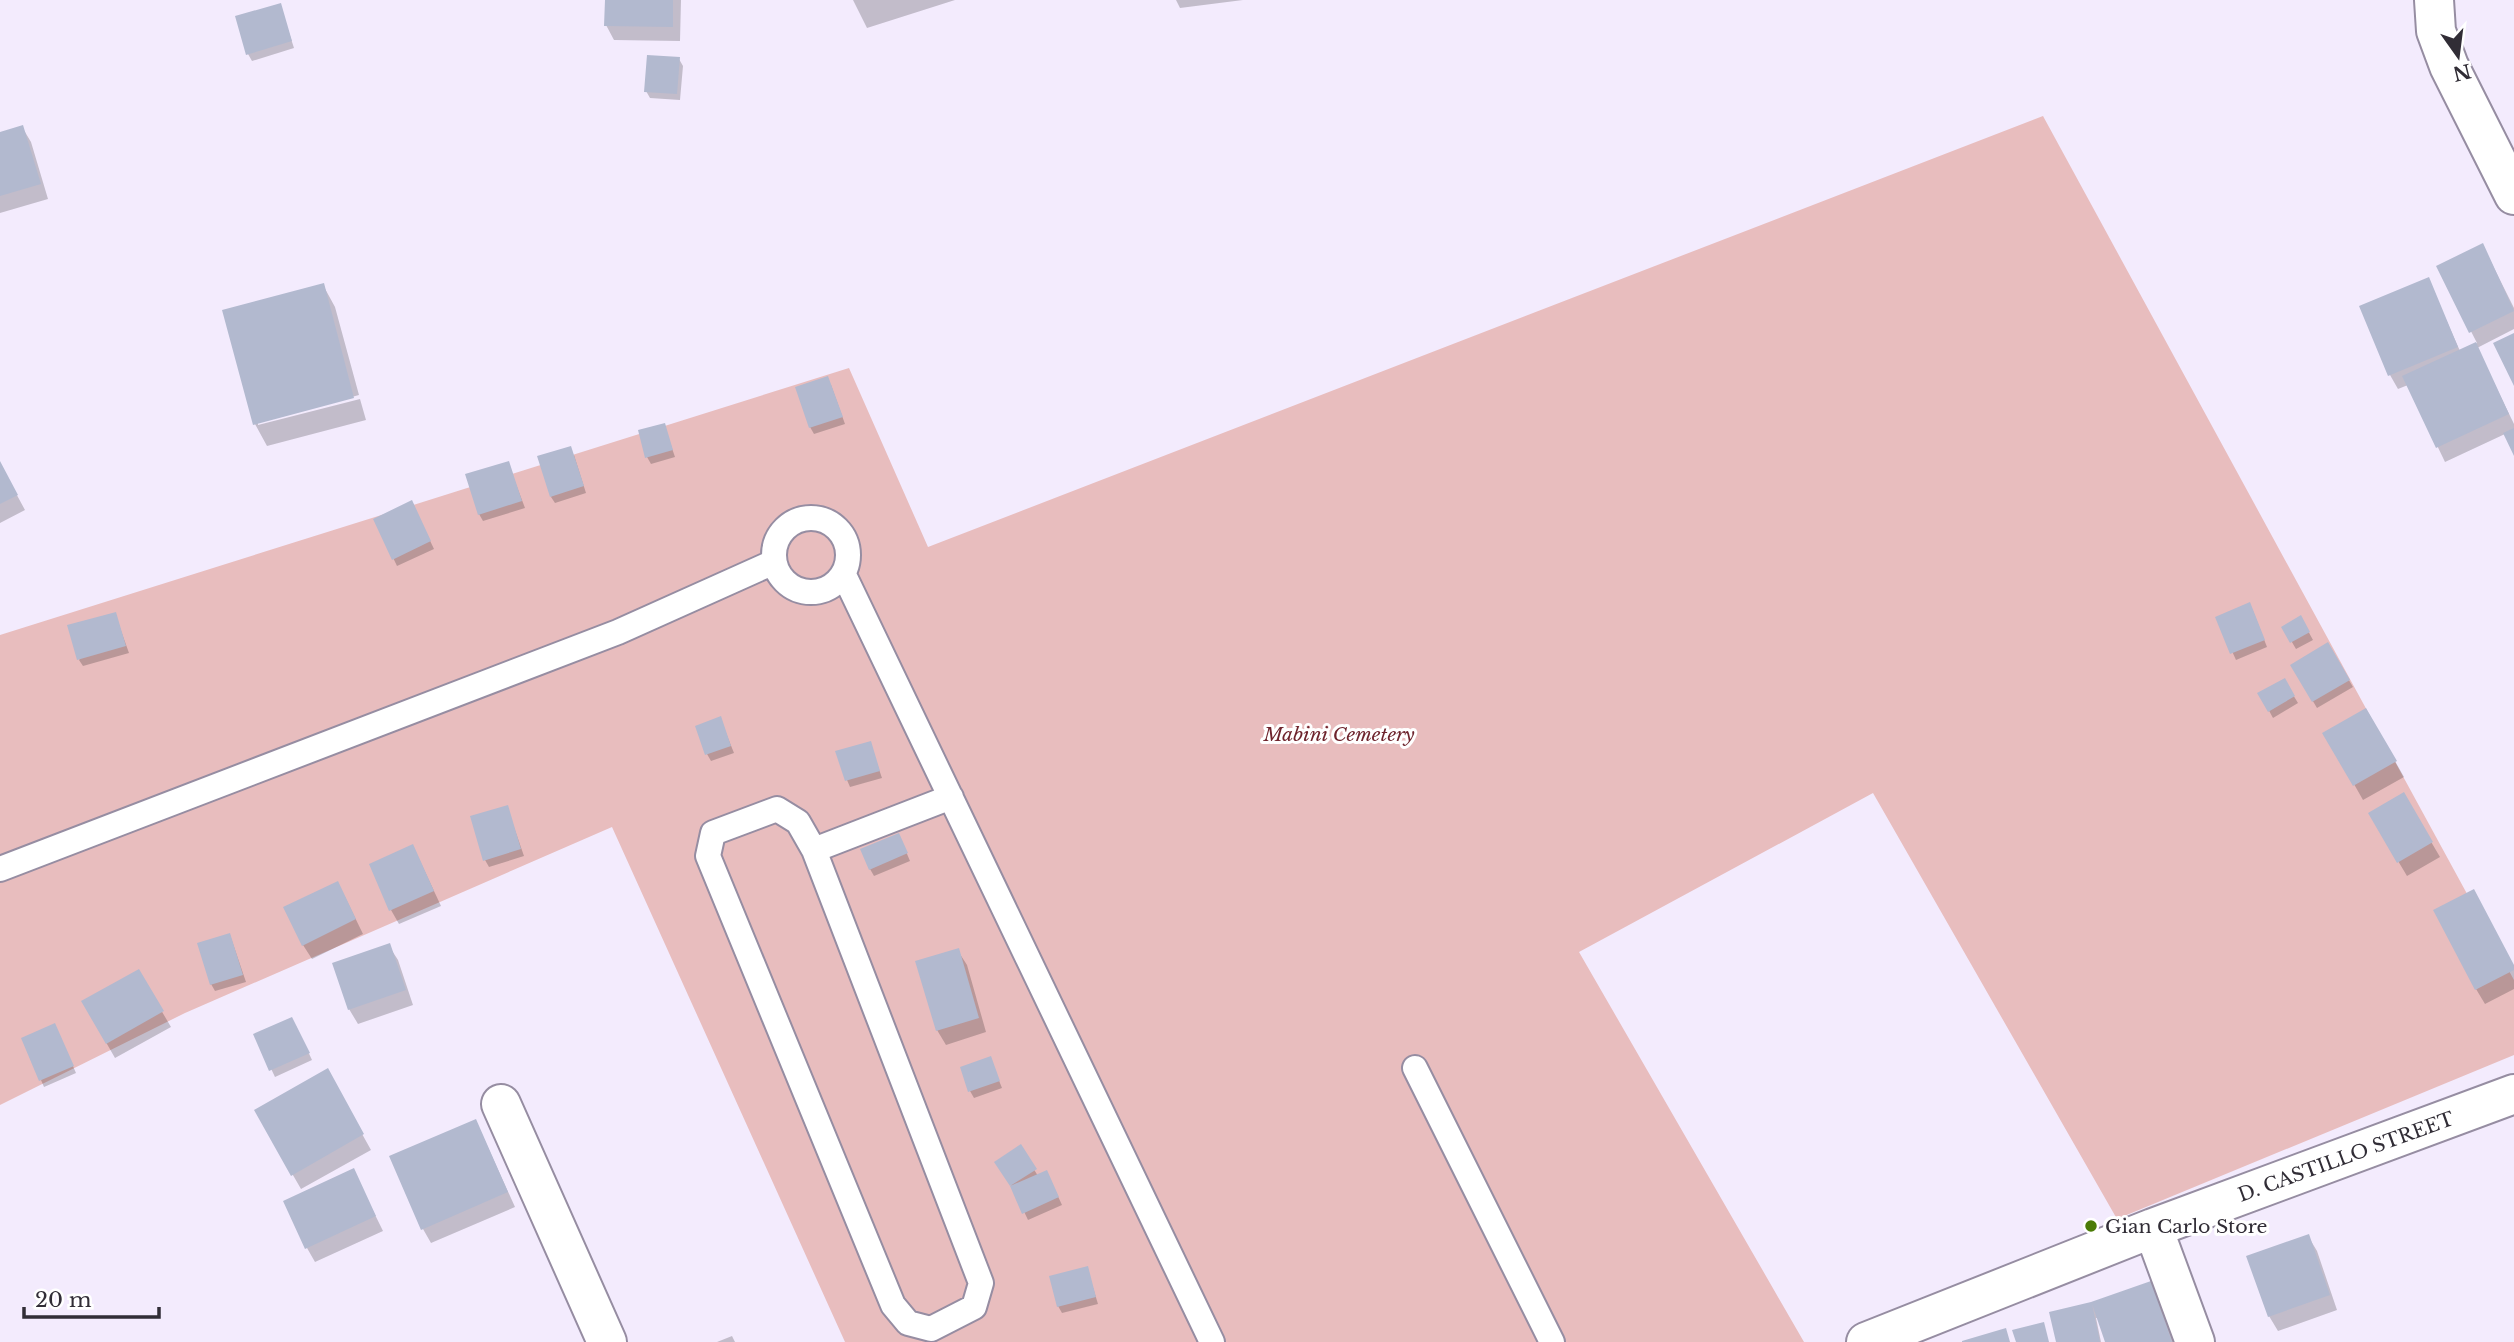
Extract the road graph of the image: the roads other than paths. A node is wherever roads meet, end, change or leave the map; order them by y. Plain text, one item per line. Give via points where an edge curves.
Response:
1 (2434, 0) edge
2 (2514, 195) edge
3 (774, 562) junction
4 (844, 575) junction
5 (951, 797) junction
6 (814, 850) junction
7 (0, 869) edge
8 (1415, 1068) dead end
9 (2514, 1094) edge
10 (501, 1104) dead end
11 (2153, 1228) junction
12 (607, 1342) edge
13 (1212, 1342) edge
14 (1552, 1342) edge
15 (1866, 1342) edge
16 (2195, 1342) edge

1 - 2 street via 2436,31 2449,66
3 - 4 lane via 787,584 811,593 823,591
3 - 4 lane via 781,532 803,518 817,518 838,529 846,540 849,554
3 - 7 lane via 618,632
4 - 5 lane
5 - 6 lane
5 - 13 lane
6 - 6 lane via 798,822 777,809 713,833 708,856 893,1305 908,1323 931,1329 974,1307 981,1283
8 - 14 lane
9 - 11 street, D. CASTILLO STREET
10 - 12 street
11 - 15 street, D. CASTILLO STREET
11 - 16 street

